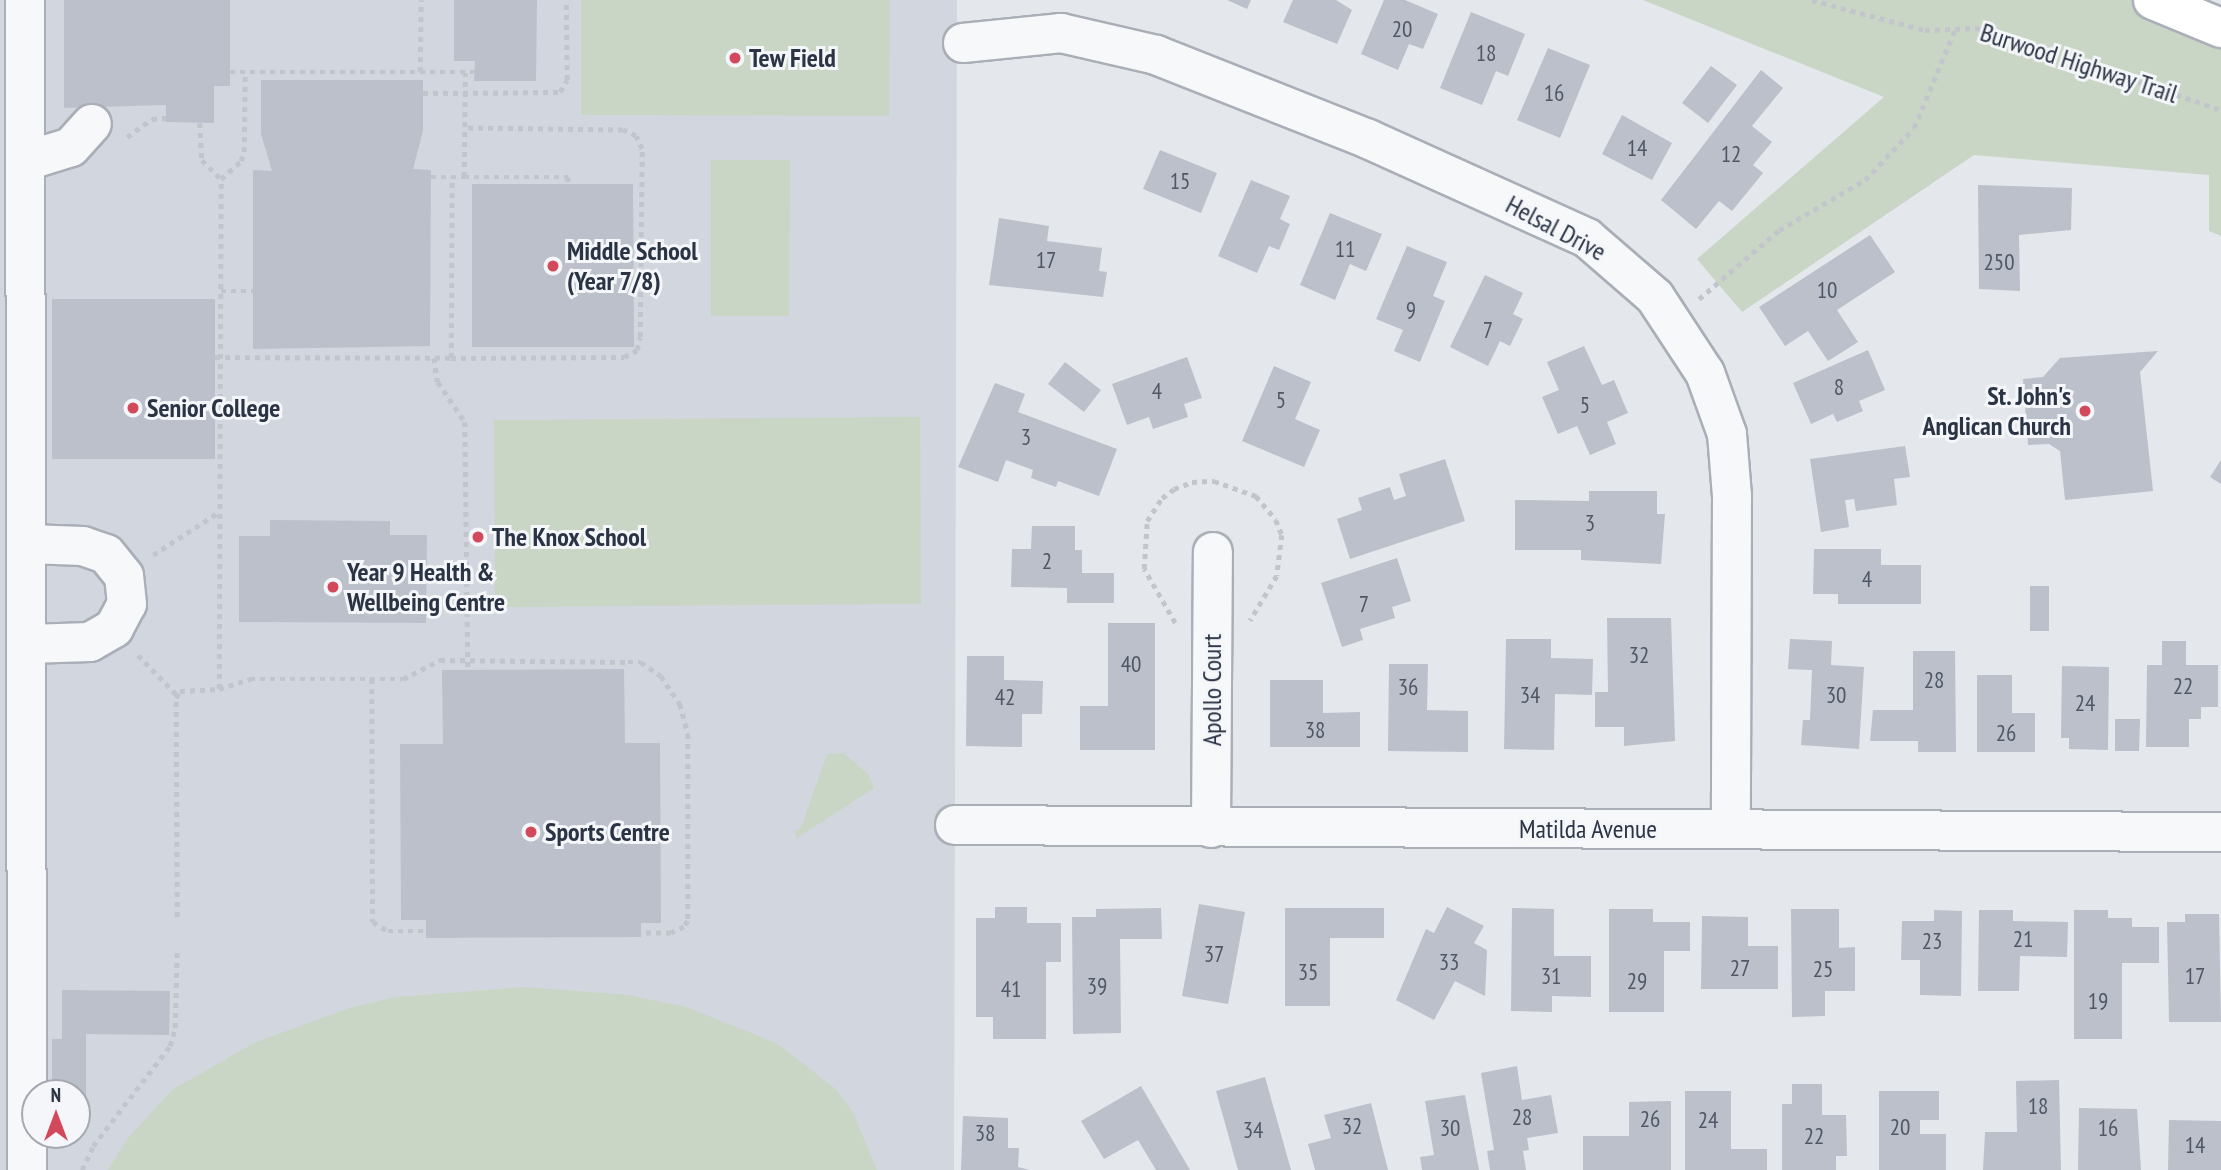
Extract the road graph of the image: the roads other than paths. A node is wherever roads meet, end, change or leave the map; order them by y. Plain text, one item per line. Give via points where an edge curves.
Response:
1 (25, 0) edge
2 (2152, 0) edge
3 (2221, 28) edge
4 (963, 43) dead end
5 (107, 132) road end
6 (26, 162) junction
7 (28, 544) junction
8 (1213, 552) dead end
9 (27, 644) junction
10 (955, 824) dead end
11 (1211, 828) junction
12 (1731, 829) junction
13 (2221, 832) edge
14 (27, 1170) edge

1 - 6 street
2 - 3 highway
4 - 12 street, Helsal Drive via 1061,33 1156,55 1368,139 1587,238 1655,297 1704,373 1727,434 1732,496
5 - 6 street
6 - 7 street
7 - 9 street
7 - 9 street via 83,546 106,554 124,576 127,604 114,628 90,642
8 - 11 street, Apollo Court
9 - 14 street
10 - 11 street, Matilda Avenue
11 - 12 street, Matilda Avenue
12 - 13 street, Matilda Avenue

